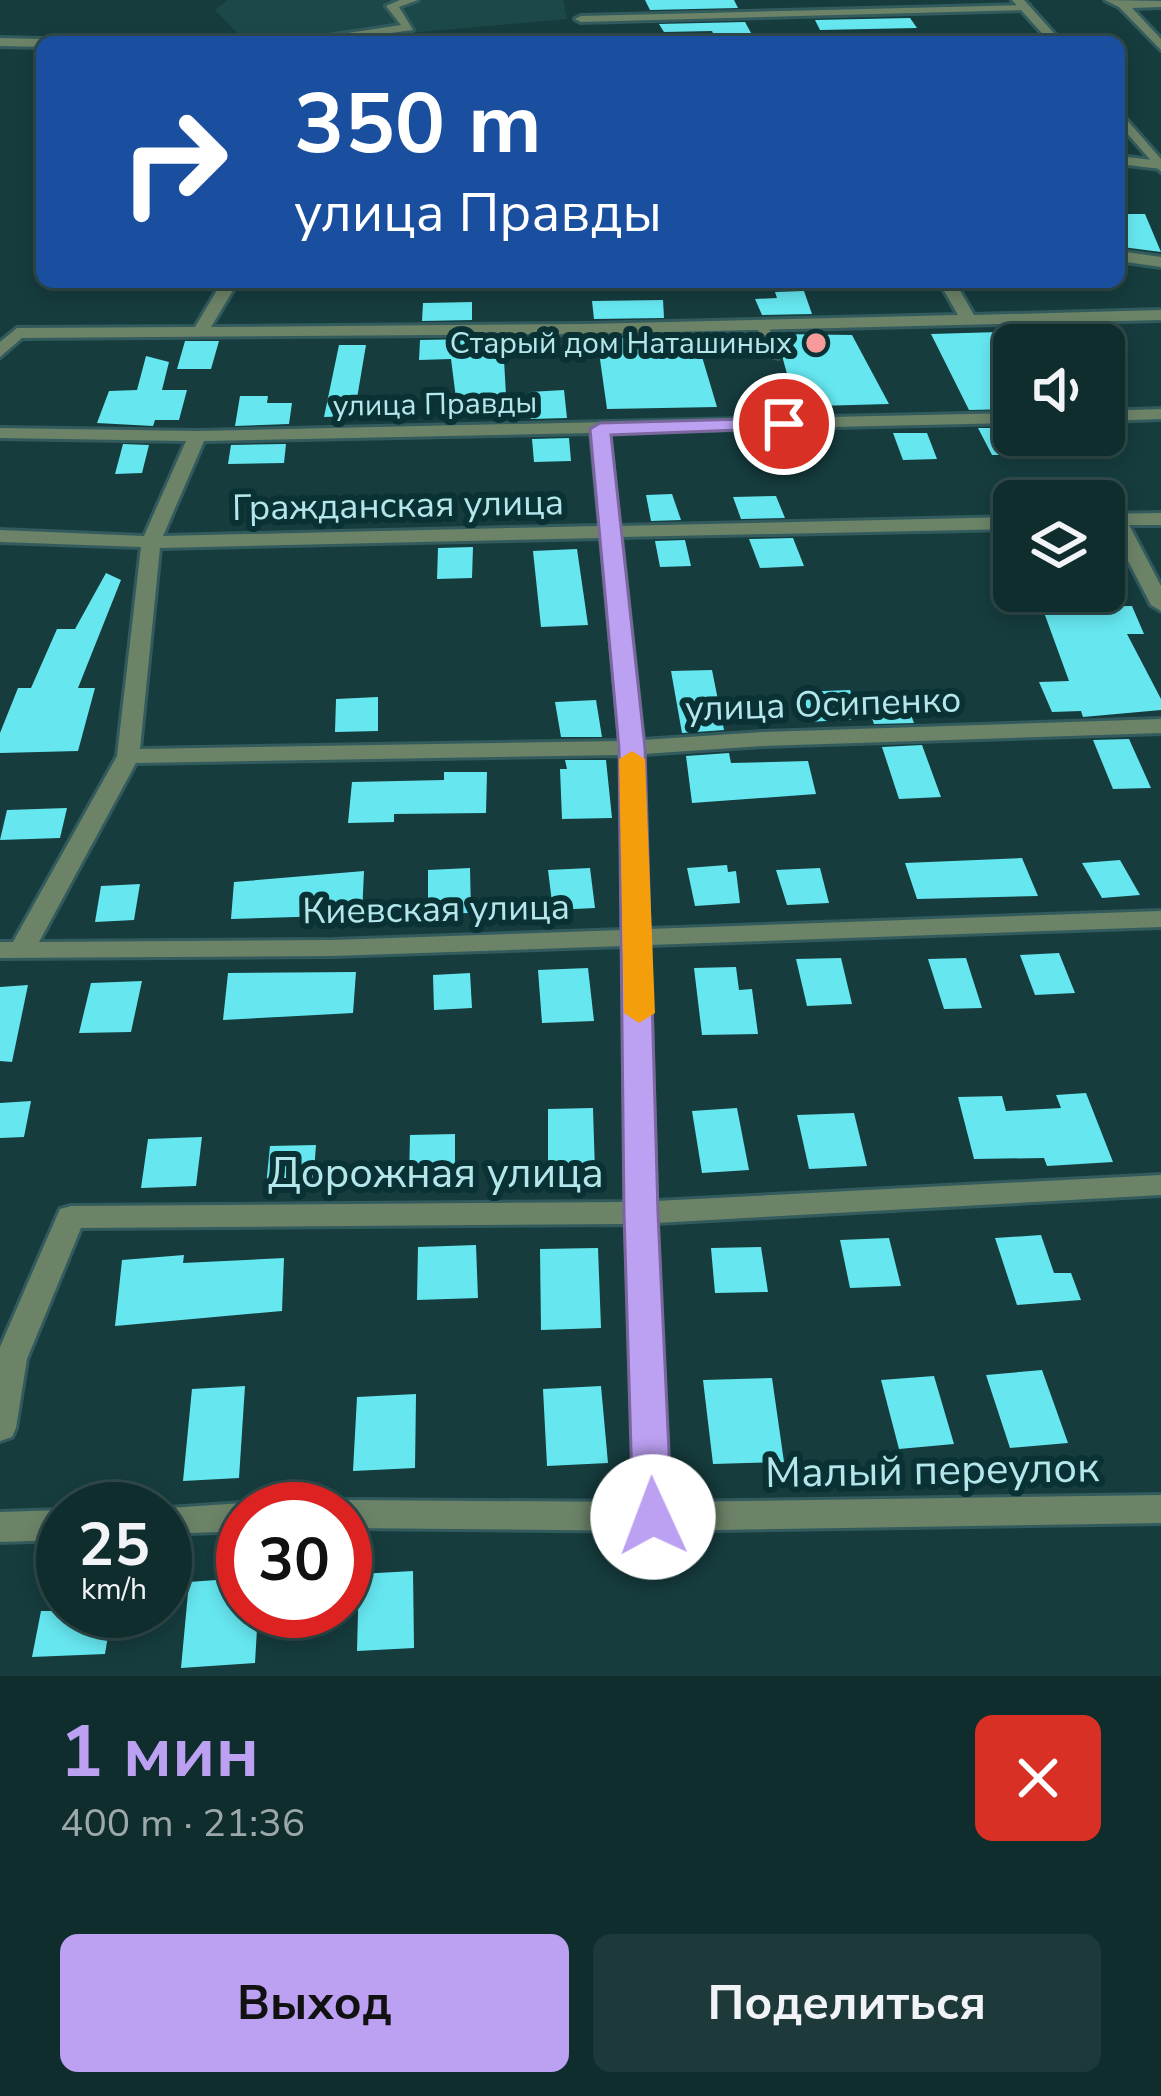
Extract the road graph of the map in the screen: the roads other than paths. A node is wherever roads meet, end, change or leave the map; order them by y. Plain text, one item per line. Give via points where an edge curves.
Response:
1 (412, 0) edge
2 (1117, 3) edge
3 (1022, 4) edge
4 (1161, 4) edge
5 (581, 19) dead end
6 (343, 36) edge
7 (1051, 36) edge
8 (0, 42) edge
9 (36, 43) edge
10 (1161, 46) edge
11 (1125, 122) edge
12 (1125, 160) edge
13 (1158, 160) edge
14 (1125, 257) edge
15 (1161, 262) edge
16 (226, 288) edge
17 (951, 288) edge
18 (1161, 315) edge
19 (970, 321) junction
20 (762, 325) junction
21 (200, 332) junction
22 (0, 352) edge
23 (774, 355) dead end
24 (1161, 414) edge
25 (1125, 415) edge
26 (993, 419) edge
27 (600, 429) junction
28 (0, 433) edge
29 (197, 436) junction
30 (1161, 519) edge
31 (1125, 520) edge
32 (993, 523) edge
33 (611, 532) junction
34 (0, 536) edge
35 (151, 542) junction
36 (1125, 545) edge
37 (1161, 605) edge
38 (1161, 726) edge
39 (632, 748) junction
40 (128, 755) junction
41 (1161, 920) edge
42 (639, 939) junction
43 (11, 950) edge
44 (1161, 1185) edge
45 (641, 1213) junction
46 (0, 1428) edge
47 (1161, 1509) edge
48 (372, 1514) edge
49 (653, 1517) junction
50 (36, 1526) edge
51 (0, 1527) edge

1 - 6 street via 392,6 409,28
2 - 4 street
2 - 10 street
3 - 5 street
3 - 7 street
8 - 9 street
11 - 13 street
12 - 13 street
14 - 15 street
16 - 21 street
17 - 19 street
18 - 19 street
19 - 20 street
20 - 21 street
20 - 23 lane
21 - 22 street via 17,333
24 - 25 street
26 - 27 street, улица Правды
27 - 29 street, улица Правды
27 - 33 street
28 - 29 street, улица Правды
29 - 35 street
30 - 31 street
32 - 33 street, Гражданская улица
33 - 35 street, Гражданская улица
33 - 39 street
34 - 35 street, Гражданская улица
35 - 40 street
36 - 37 street
38 - 39 street, улица Осипенко
39 - 40 street, улица Осипенко
39 - 42 street
40 - 43 street
41 - 42 street, Киевская улица
42 - 43 street, Киевская улица
42 - 45 street
44 - 45 street, Дорожная улица
45 - 46 street, Дорожная улица via 71,1217 10,1359
45 - 49 street
47 - 49 street, Малый переулок
48 - 49 street, Малый переулок
50 - 51 street

